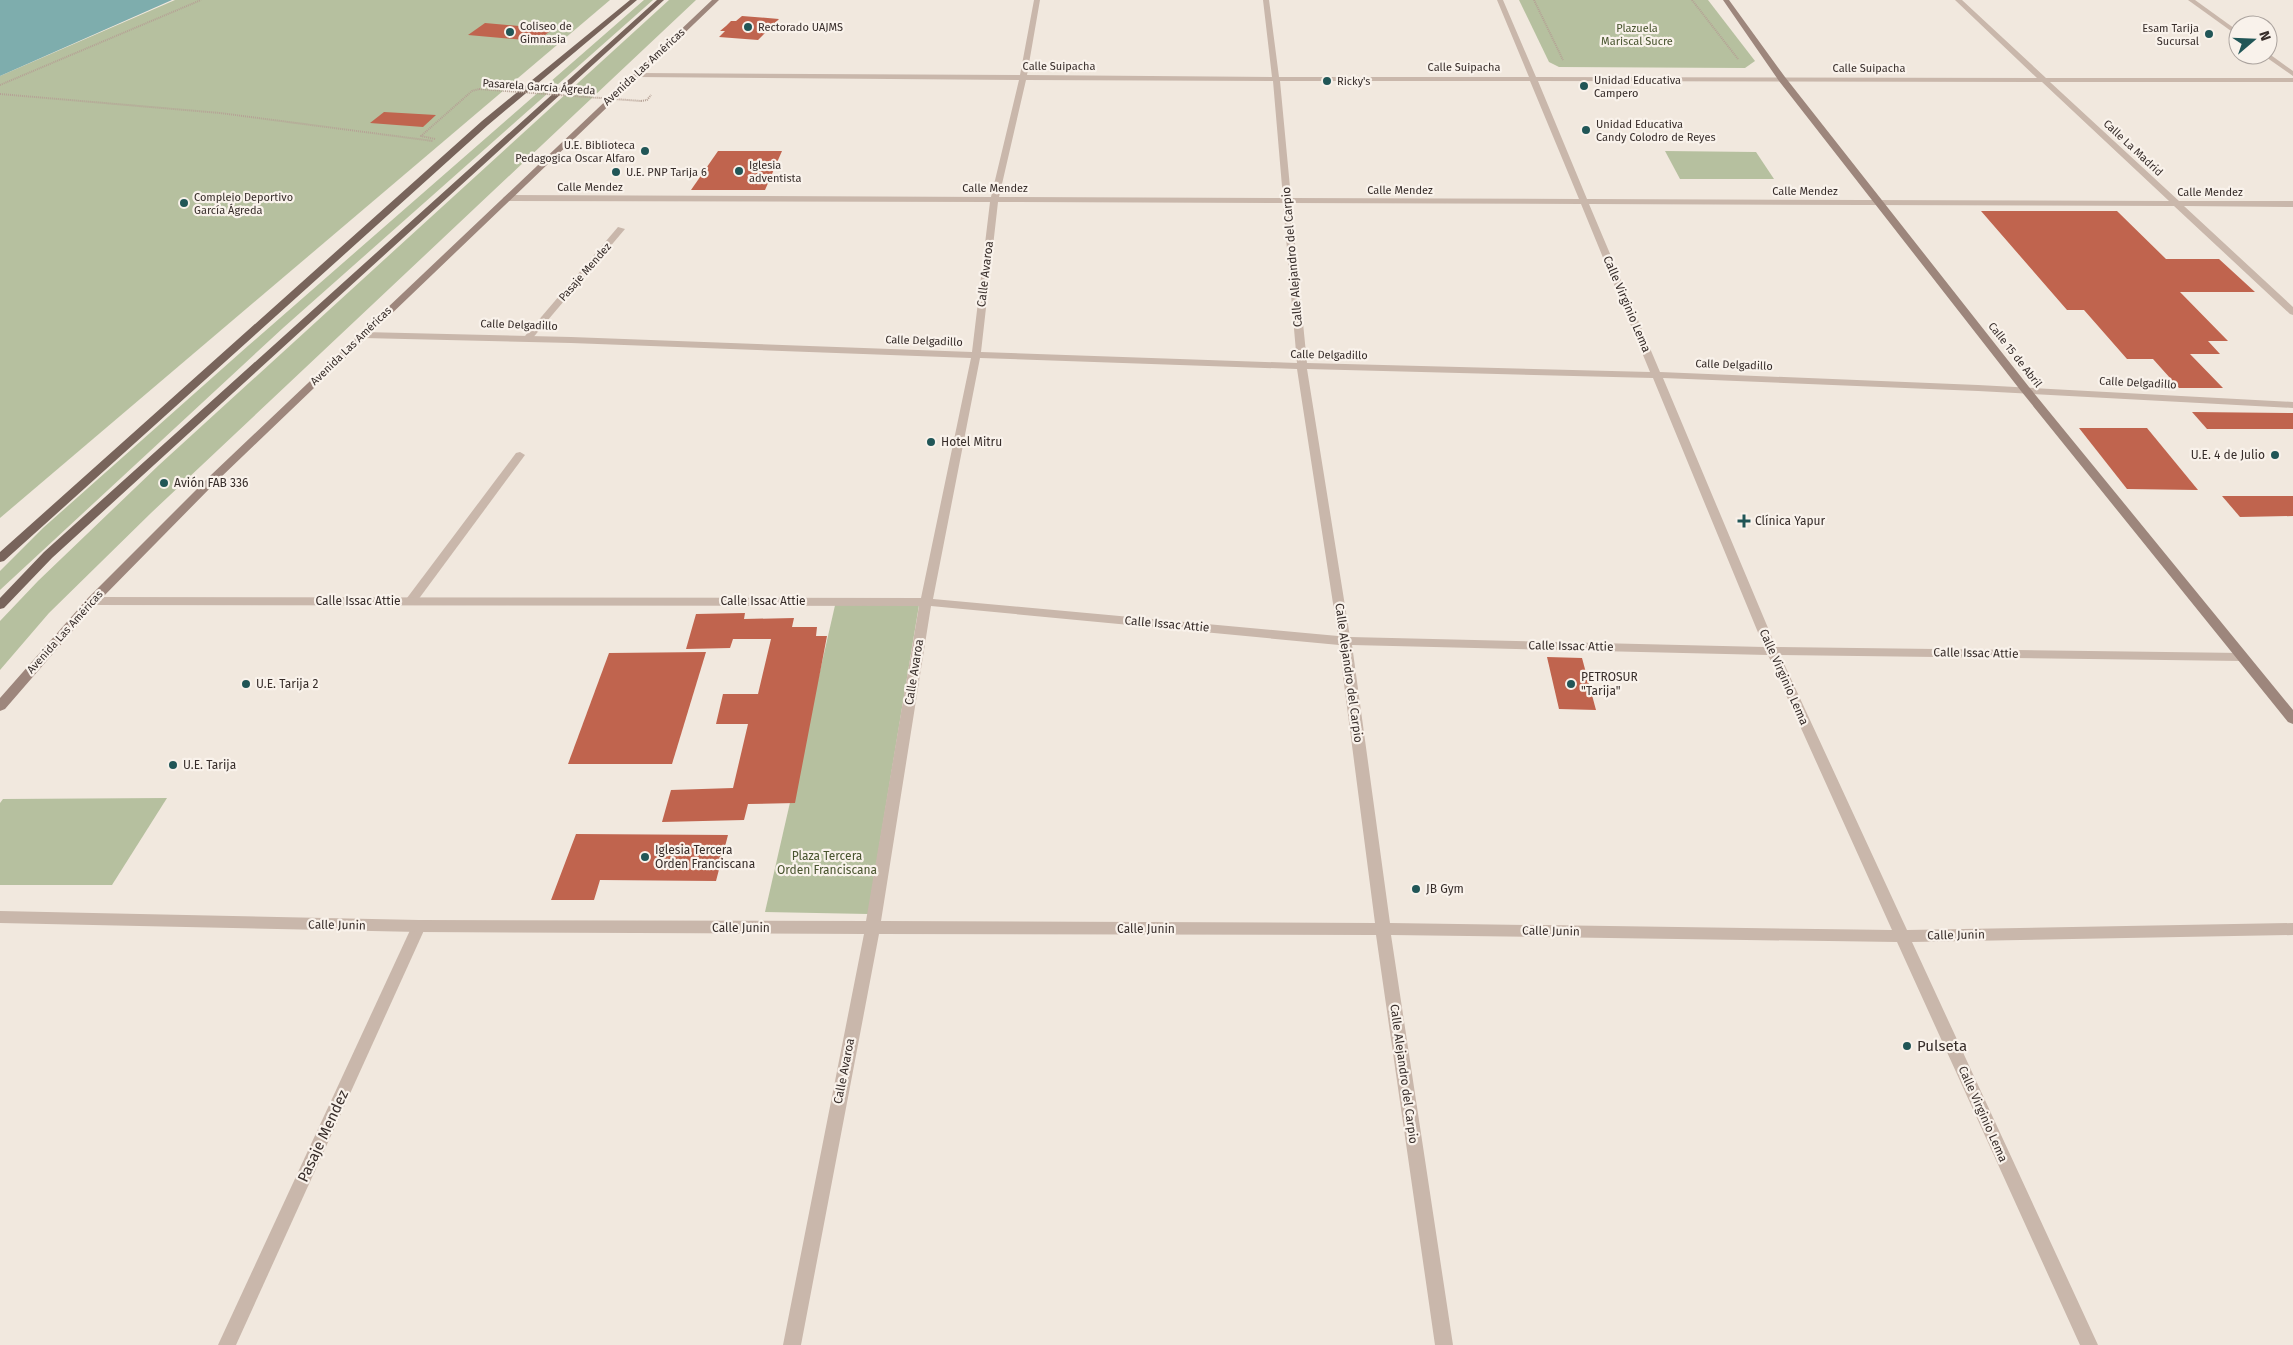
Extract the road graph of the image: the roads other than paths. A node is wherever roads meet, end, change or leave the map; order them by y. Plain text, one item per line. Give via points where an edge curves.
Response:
1 (634, 0) edge
2 (661, 0) edge
3 (716, 0) edge
4 (1037, 0) edge
5 (1266, 0) edge
6 (1500, 0) edge
7 (1726, 0) edge
8 (1958, 0) edge
9 (2191, 0) edge
10 (2228, 27) edge
11 (2278, 63) edge
12 (2293, 74) edge
13 (636, 75) junction
14 (1023, 77) junction
15 (1531, 78) junction
16 (2040, 78) junction
17 (1276, 79) junction
18 (1782, 79) junction
19 (2293, 80) edge
20 (507, 198) junction
21 (994, 200) junction
22 (1286, 201) junction
23 (1584, 202) junction
24 (1880, 202) junction
25 (2175, 203) junction
26 (2293, 204) edge
27 (621, 229) dead end
28 (2293, 312) edge
29 (363, 335) junction
30 (528, 338) junction
31 (976, 356) junction
32 (1302, 367) junction
33 (1658, 375) junction
34 (2025, 389) junction
35 (2293, 405) edge
36 (520, 455) dead end
37 (0, 558) edge
38 (92, 600) junction
39 (411, 601) junction
40 (926, 602) junction
41 (0, 605) edge
42 (1345, 641) junction
43 (1772, 651) junction
44 (2242, 657) junction
45 (0, 706) edge
46 (2293, 719) edge
47 (0, 917) edge
48 (419, 926) junction
49 (872, 929) junction
50 (1383, 929) junction
51 (2293, 929) edge
52 (1902, 936) junction
53 (227, 1345) edge
54 (792, 1345) edge
55 (1444, 1345) edge
56 (2089, 1345) edge

1 - 37 main road via 485,122
2 - 41 main road via 48,555
3 - 13 street, Avenida Las Américas
4 - 14 street, Calle Avaroa
5 - 17 street, Calle Alejandro del Carpio
6 - 15 street, Calle Virginio Lema
7 - 18 street, Calle 15 de Abril
8 - 16 street, Calle La Madrid
9 - 10 street
11 - 12 street
13 - 14 street, Calle Suipacha
13 - 20 street, Avenida Las Américas
14 - 17 street, Calle Suipacha
14 - 21 street, Calle Avaroa
15 - 17 street, Calle Suipacha
15 - 18 street, Calle Suipacha
15 - 23 street, Calle Virginio Lema
16 - 18 street, Calle Suipacha
16 - 19 street, Calle Suipacha
16 - 25 street, Calle La Madrid
17 - 22 street, Calle Alejandro del Carpio
18 - 24 street, Calle 15 de Abril
20 - 21 street, Calle Mendez
20 - 29 street, Avenida Las Américas
21 - 22 street, Calle Mendez
21 - 31 street, Calle Avaroa
22 - 23 street, Calle Mendez
22 - 32 street, Calle Alejandro del Carpio
23 - 24 street, Calle Mendez
23 - 33 street, Calle Virginio Lema
24 - 25 street, Calle Mendez
24 - 34 street, Calle 15 de Abril
25 - 26 street, Calle Mendez
25 - 28 street, Calle La Madrid
27 - 30 street, Pasaje Mendez
29 - 30 street, Calle Delgadillo
29 - 38 street, Avenida Las Américas via 214,477
30 - 31 street, Calle Delgadillo
31 - 32 street, Calle Delgadillo
31 - 40 street, Calle Avaroa
32 - 33 street, Calle Delgadillo
32 - 42 street, Calle Alejandro del Carpio
33 - 34 street, Calle Delgadillo
33 - 43 street, Calle Virginio Lema
34 - 35 street, Calle Delgadillo
34 - 44 street, Calle 15 de Abril
36 - 39 street
38 - 39 street, Calle Issac Attie
38 - 45 street, Avenida Las Américas
39 - 40 street, Calle Issac Attie
40 - 42 street, Calle Issac Attie
40 - 49 street, Calle Avaroa
42 - 43 street, Calle Issac Attie
42 - 50 street, Calle Alejandro del Carpio
43 - 44 street, Calle Issac Attie
43 - 52 street, Calle Virginio Lema
44 - 46 street, Calle 15 de Abril
47 - 48 street, Calle Junin
48 - 49 street, Calle Junin
48 - 53 street, Pasaje Mendez
49 - 50 street, Calle Junin
49 - 54 street, Calle Avaroa
50 - 52 street, Calle Junin
50 - 55 street, Calle Alejandro del Carpio
51 - 52 street, Calle Junin
52 - 56 street, Calle Virginio Lema

